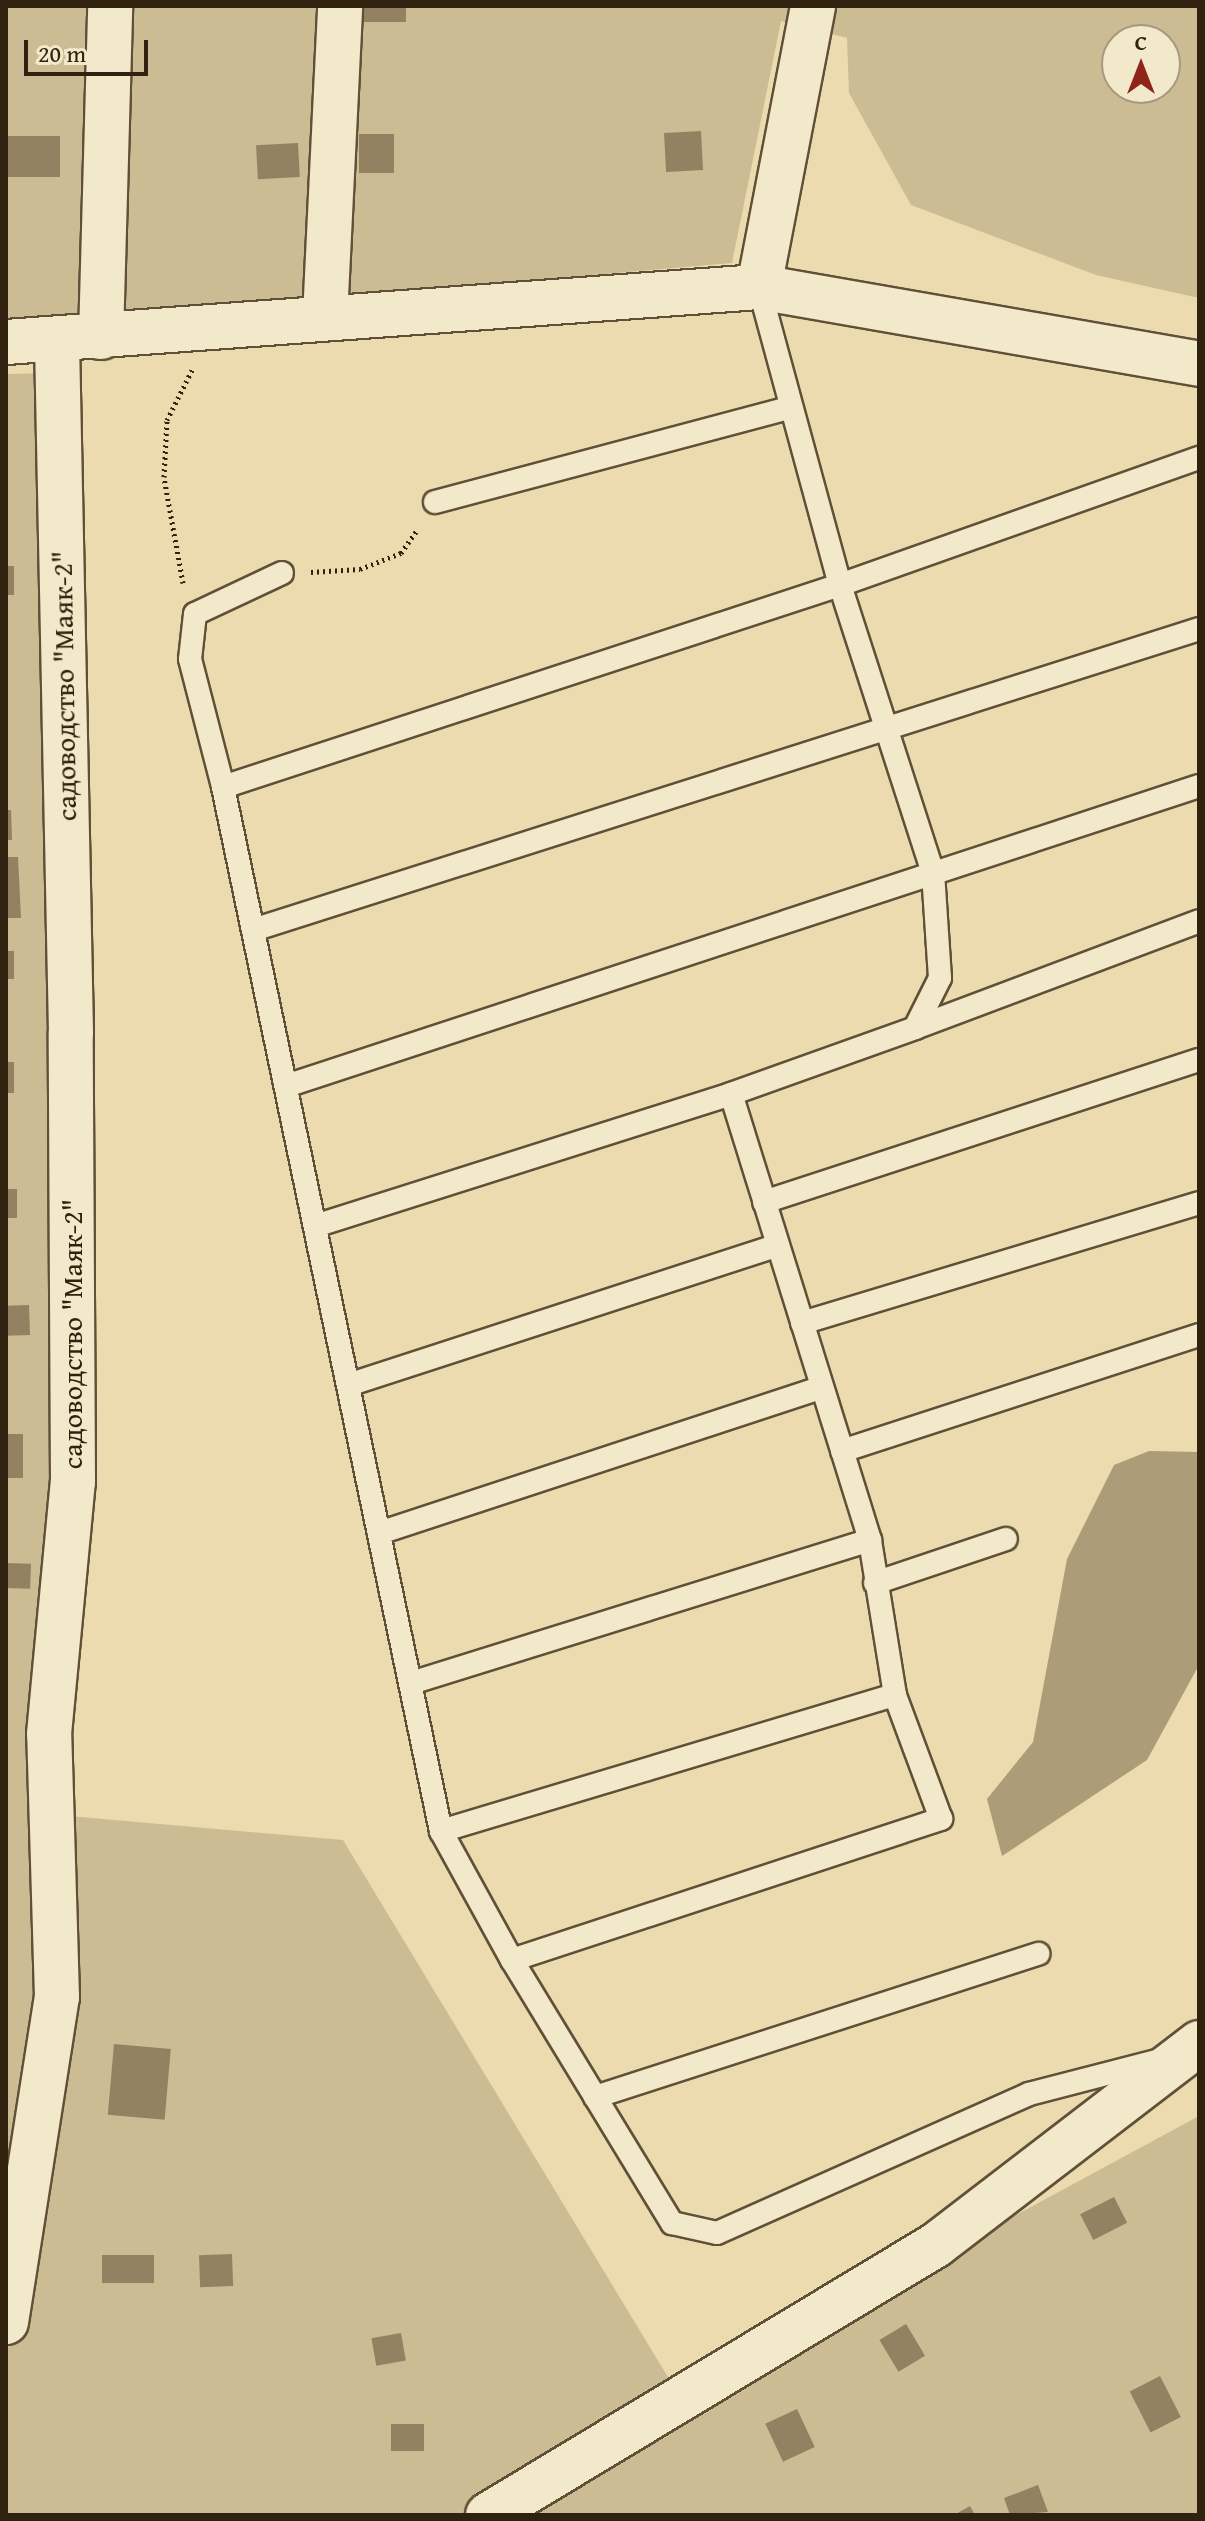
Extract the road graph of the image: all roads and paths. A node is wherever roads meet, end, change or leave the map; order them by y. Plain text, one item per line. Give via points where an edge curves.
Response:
1 (110, 6) edge
2 (340, 6) edge
3 (813, 6) edge
4 (759, 287) junction
5 (325, 317) junction
6 (195, 329) junction
7 (101, 337) junction
8 (57, 341) junction
9 (6, 342) edge
10 (1199, 364) edge
11 (791, 407) junction
12 (1199, 458) edge
13 (435, 502) joint
14 (282, 573) joint
15 (840, 585) junction
16 (195, 614) junction
17 (1199, 629) edge
18 (888, 728) junction
19 (1199, 786) edge
20 (223, 787) junction
21 (933, 873) junction
22 (1199, 921) edge
23 (253, 930) junction
24 (915, 1028) junction
25 (1199, 1060) edge
26 (286, 1086) junction
27 (731, 1094) junction
28 (764, 1202) junction
29 (1199, 1203) edge
30 (315, 1226) junction
31 (778, 1245) junction
32 (802, 1323) junction
33 (1199, 1335) edge
34 (348, 1385) junction
35 (822, 1387) junction
36 (842, 1451) junction
37 (379, 1533) junction
38 (1006, 1539) dead end
39 (870, 1540) junction
40 (875, 1583) junction
41 (411, 1683) junction
42 (895, 1695) junction
43 (441, 1831) junction
44 (1038, 1954) dead end
45 (512, 1960) junction
46 (1195, 2047) edge
47 (595, 2097) junction
48 (6, 2322) edge
49 (488, 2515) edge

1 - 7 street
2 - 5 street
3 - 4 street
4 - 5 street
4 - 10 street
4 - 11 lane
5 - 6 street
6 - 7 street
6 - 16 path via 191,376 167,420 164,477 178,571
7 - 8 street
8 - 9 street
8 - 48 street, садоводство "Маяк-2" via 71,1017 73,1482 49,1734 57,1997
11 - 13 lane
11 - 15 lane
12 - 15 lane
13 - 14 path via 401,553 360,569
14 - 16 lane
15 - 18 lane
15 - 20 lane
16 - 20 lane via 190,659
17 - 18 lane
18 - 21 lane
18 - 23 lane
19 - 21 lane
20 - 23 lane
21 - 24 lane via 940,978
21 - 26 lane
22 - 24 lane
23 - 26 lane
24 - 27 lane
25 - 28 lane
26 - 30 lane
27 - 28 lane
27 - 30 lane
28 - 31 lane
29 - 32 lane
30 - 34 lane
31 - 32 lane
31 - 34 lane
32 - 35 lane
33 - 36 lane
34 - 37 lane
35 - 36 lane
35 - 37 lane
36 - 39 lane
37 - 41 lane
38 - 40 lane
39 - 40 lane
39 - 41 lane
40 - 42 lane
41 - 43 lane
42 - 43 lane
42 - 45 lane via 941,1819
43 - 45 lane
44 - 47 lane
45 - 47 lane
46 - 47 lane via 1029,2094 717,2233 672,2223
46 - 49 street via 936,2245

